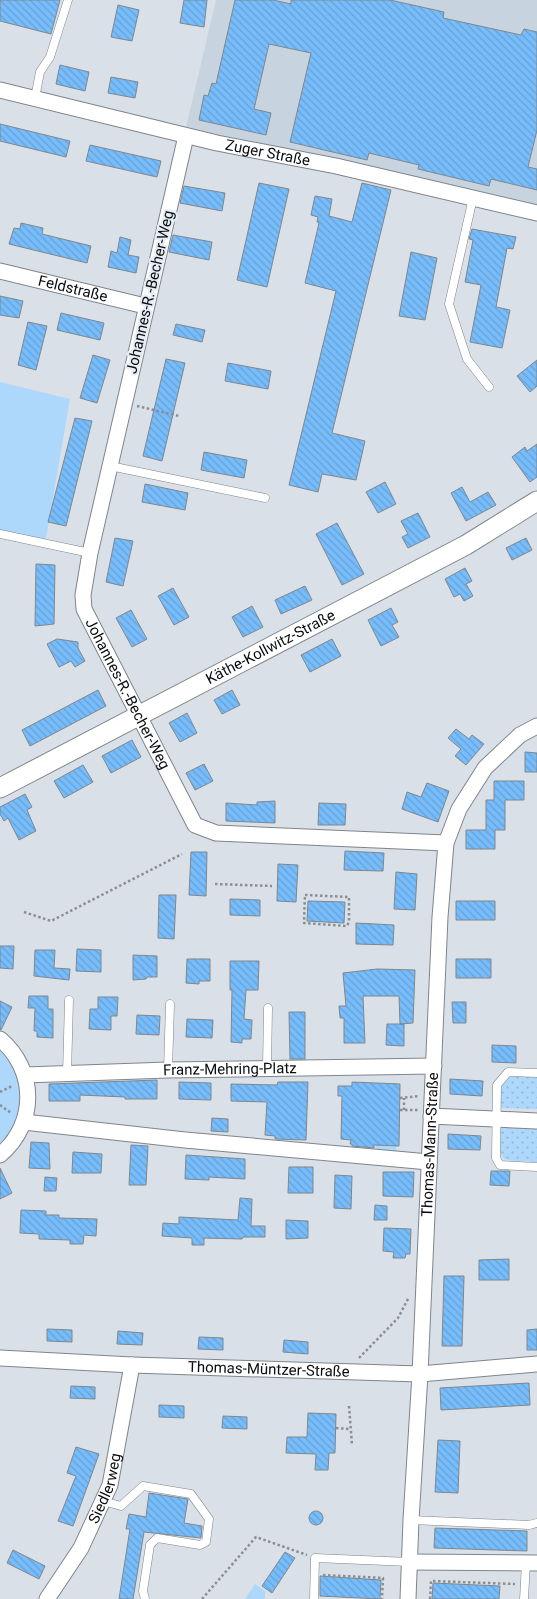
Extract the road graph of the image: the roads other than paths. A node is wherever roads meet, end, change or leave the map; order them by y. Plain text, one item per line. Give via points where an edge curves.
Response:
1 (68, 0) edge
2 (0, 90) edge
3 (35, 98) junction
4 (186, 136) junction
5 (473, 198) junction
6 (537, 213) edge
7 (0, 272) edge
8 (146, 306) junction
9 (489, 387) dead end
10 (110, 466) junction
11 (265, 498) dead end
12 (537, 501) edge
13 (0, 534) edge
14 (90, 553) junction
15 (138, 716) junction
16 (537, 726) edge
17 (0, 788) edge
18 (446, 843) junction
19 (69, 1000) dead end
20 (170, 1004) dead end
21 (268, 1008) dead end
22 (0, 1039) edge
23 (434, 1066) junction
24 (267, 1068) junction
25 (168, 1070) junction
26 (537, 1073) edge
27 (67, 1074) junction
28 (25, 1075) junction
29 (432, 1114) junction
30 (497, 1119) junction
31 (537, 1121) edge
32 (24, 1122) junction
33 (0, 1155) edge
34 (429, 1162) junction
35 (537, 1167) edge
36 (0, 1358) edge
37 (537, 1364) edge
38 (132, 1365) junction
39 (420, 1374) junction
40 (103, 1501) junction
41 (411, 1520) junction
42 (537, 1523) edge
43 (410, 1562) junction
44 (531, 1563) edge
45 (48, 1599) edge
46 (145, 1599) edge
47 (314, 1599) edge
48 (408, 1599) edge
49 (524, 1599) edge

1 - 3 lane via 50,57 40,72
2 - 3 street, Zuger Straße
3 - 4 street, Zuger Straße
4 - 5 street, Zuger Straße
4 - 8 street, Johannes-R.-Becher-Weg
5 - 6 street, Zuger Straße
5 - 9 lane via 449,304 467,360
7 - 8 street, Feldstraße
8 - 10 street, Johannes-R.-Becher-Weg
10 - 11 lane
10 - 14 street, Johannes-R.-Becher-Weg
12 - 15 street, Käthe-Kollwitz-Straße via 466,545
13 - 14 lane
14 - 15 street, Johannes-R.-Becher-Weg via 84,609
15 - 17 street, Käthe-Kollwitz-Straße
15 - 18 street, Johannes-R.-Becher-Weg via 195,825 208,831
16 - 18 street, Thomas-Mann-Straße via 520,735 485,768 459,809
18 - 23 street, Thomas-Mann-Straße
19 - 27 lane
20 - 25 lane
21 - 24 lane
22 - 28 street via 17,1057
23 - 24 street, Franz-Mehring-Platz
23 - 29 street, Thomas-Mann-Straße
24 - 25 street, Franz-Mehring-Platz
25 - 27 street, Franz-Mehring-Platz
26 - 30 lane via 508,1072 497,1085
27 - 28 street, Franz-Mehring-Platz
28 - 32 street via 28,1098
29 - 30 street
29 - 34 street, Thomas-Mann-Straße
30 - 31 street
30 - 35 lane via 496,1158 500,1165
32 - 33 street via 12,1144
32 - 34 street
34 - 39 street, Thomas-Mann-Straße
36 - 38 street, Thomas-Müntzer-Straße
37 - 39 street, Thomas-Müntzer-Straße
38 - 39 street, Thomas-Müntzer-Straße
38 - 40 street, Siedlerweg via 110,1486
39 - 41 street, Thomas-Mann-Straße
40 - 45 street, Siedlerweg via 81,1548
40 - 46 lane via 121,1506 143,1486 181,1492 190,1494 210,1519 206,1542 200,1545 157,1538 150,1545 143,1591
41 - 42 lane
41 - 43 street, Thomas-Mann-Straße
43 - 44 street
43 - 47 lane via 315,1558
43 - 48 street, Thomas-Mann-Straße
44 - 49 lane

